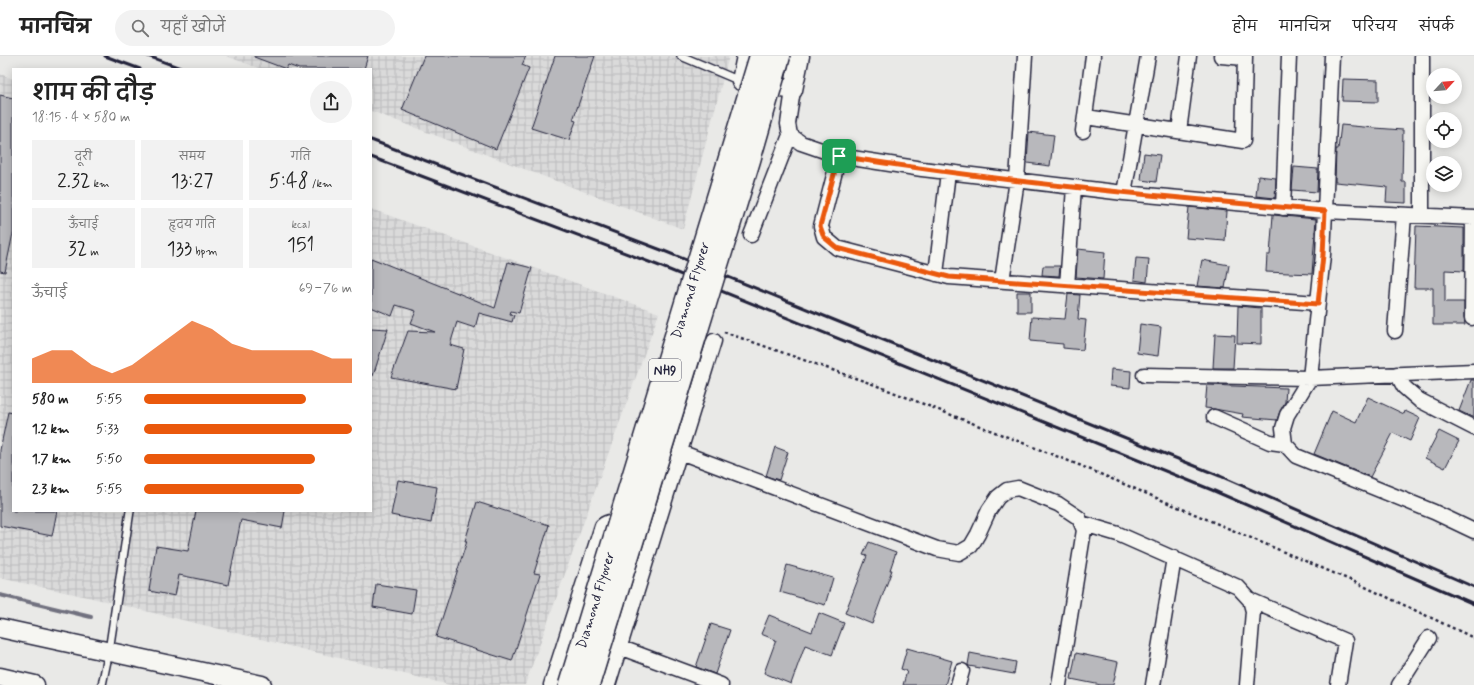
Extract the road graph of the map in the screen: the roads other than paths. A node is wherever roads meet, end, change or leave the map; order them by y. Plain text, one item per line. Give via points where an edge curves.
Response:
1 (681, 56) edge
2 (746, 56) edge
3 (761, 56) edge
4 (779, 56) edge
5 (800, 56) edge
6 (1025, 56) edge
7 (1093, 56) edge
8 (1148, 56) edge
9 (1189, 56) edge
10 (1221, 56) edge
11 (1290, 56) edge
12 (1332, 56) edge
13 (1422, 56) edge
14 (1245, 57) edge
15 (740, 82) junction
16 (793, 90) junction
17 (1086, 117) junction
18 (1135, 125) junction
19 (1083, 131) dead end
20 (1179, 131) junction
21 (790, 135) junction
22 (839, 156) junction
23 (948, 172) junction
24 (1017, 180) junction
25 (1074, 187) junction
26 (1124, 193) junction
27 (1283, 208) junction
28 (1325, 211) junction
29 (1404, 215) junction
30 (1422, 215) junction
31 (1474, 218) edge
32 (751, 235) dead end
33 (936, 274) junction
34 (1002, 281) junction
35 (1068, 286) junction
36 (1318, 304) junction
37 (1472, 318) dead end
38 (1395, 331) dead end
39 (716, 336) road end
40 (1474, 371) edge
41 (1397, 374) junction
42 (1144, 375) dead end
43 (1310, 378) junction
44 (1214, 417) dead end
45 (1474, 428) edge
46 (1286, 444) junction
47 (680, 452) junction
48 (130, 512) edge
49 (1081, 522) junction
50 (1474, 531) edge
51 (654, 536) junction
52 (1174, 558) junction
53 (1250, 600) junction
54 (0, 628) edge
55 (1429, 638) dead end
56 (619, 647) junction
57 (109, 651) junction
58 (962, 672) dead end
59 (0, 677) edge
60 (35, 685) edge
61 (102, 685) edge
62 (262, 685) edge
63 (551, 685) edge
64 (570, 685) edge
65 (588, 685) edge
66 (608, 685) edge
67 (721, 685) edge
68 (958, 685) edge
69 (1059, 685) edge
70 (1154, 685) edge
71 (1247, 685) edge
72 (1338, 685) edge
73 (1399, 685) edge

1 - 15 lane
2 - 15 street
3 - 64 highway, Diamond Flyover / NH9, bridge
4 - 65 highway, Diamond Flyover / NH9, bridge
5 - 16 street
6 - 24 street
7 - 17 street
8 - 18 street
9 - 20 street
10 - 14 street
11 - 27 street
12 - 28 street
13 - 30 street
14 - 20 street via 1243,141
15 - 16 street
16 - 21 street via 788,124
17 - 18 street
17 - 19 street
18 - 20 street
18 - 26 street
21 - 22 street via 801,143
21 - 32 street
22 - 23 street
22 - 33 street via 820,226 824,237 837,248
23 - 24 street
23 - 33 street
24 - 25 street
24 - 34 street
25 - 26 street
25 - 35 street
26 - 27 street
27 - 28 street
28 - 29 street
28 - 36 street
29 - 30 street
29 - 38 street
30 - 31 street
31 - 37 street
33 - 34 street
34 - 35 street
35 - 36 street
36 - 43 street
39 - 47 street
40 - 41 street
41 - 43 street
41 - 45 street via 1404,387 1419,400
42 - 43 street
43 - 46 street via 1283,428
44 - 46 street via 1270,442
46 - 50 street via 1296,456
47 - 49 street via 938,548 958,553 971,546 989,510 998,496 1007,490 1018,488 1058,504
47 - 51 street
48 - 57 lane
49 - 52 street via 1118,534
49 - 69 street via 1084,530
51 - 56 street
51 - 63 street via 611,521 602,526
52 - 53 street via 1238,587
52 - 70 street
53 - 71 street via 1253,611
53 - 72 street via 1345,641
54 - 57 street
55 - 73 street
56 - 66 street
56 - 67 street
57 - 61 lane
57 - 62 street
58 - 68 street
59 - 60 street

